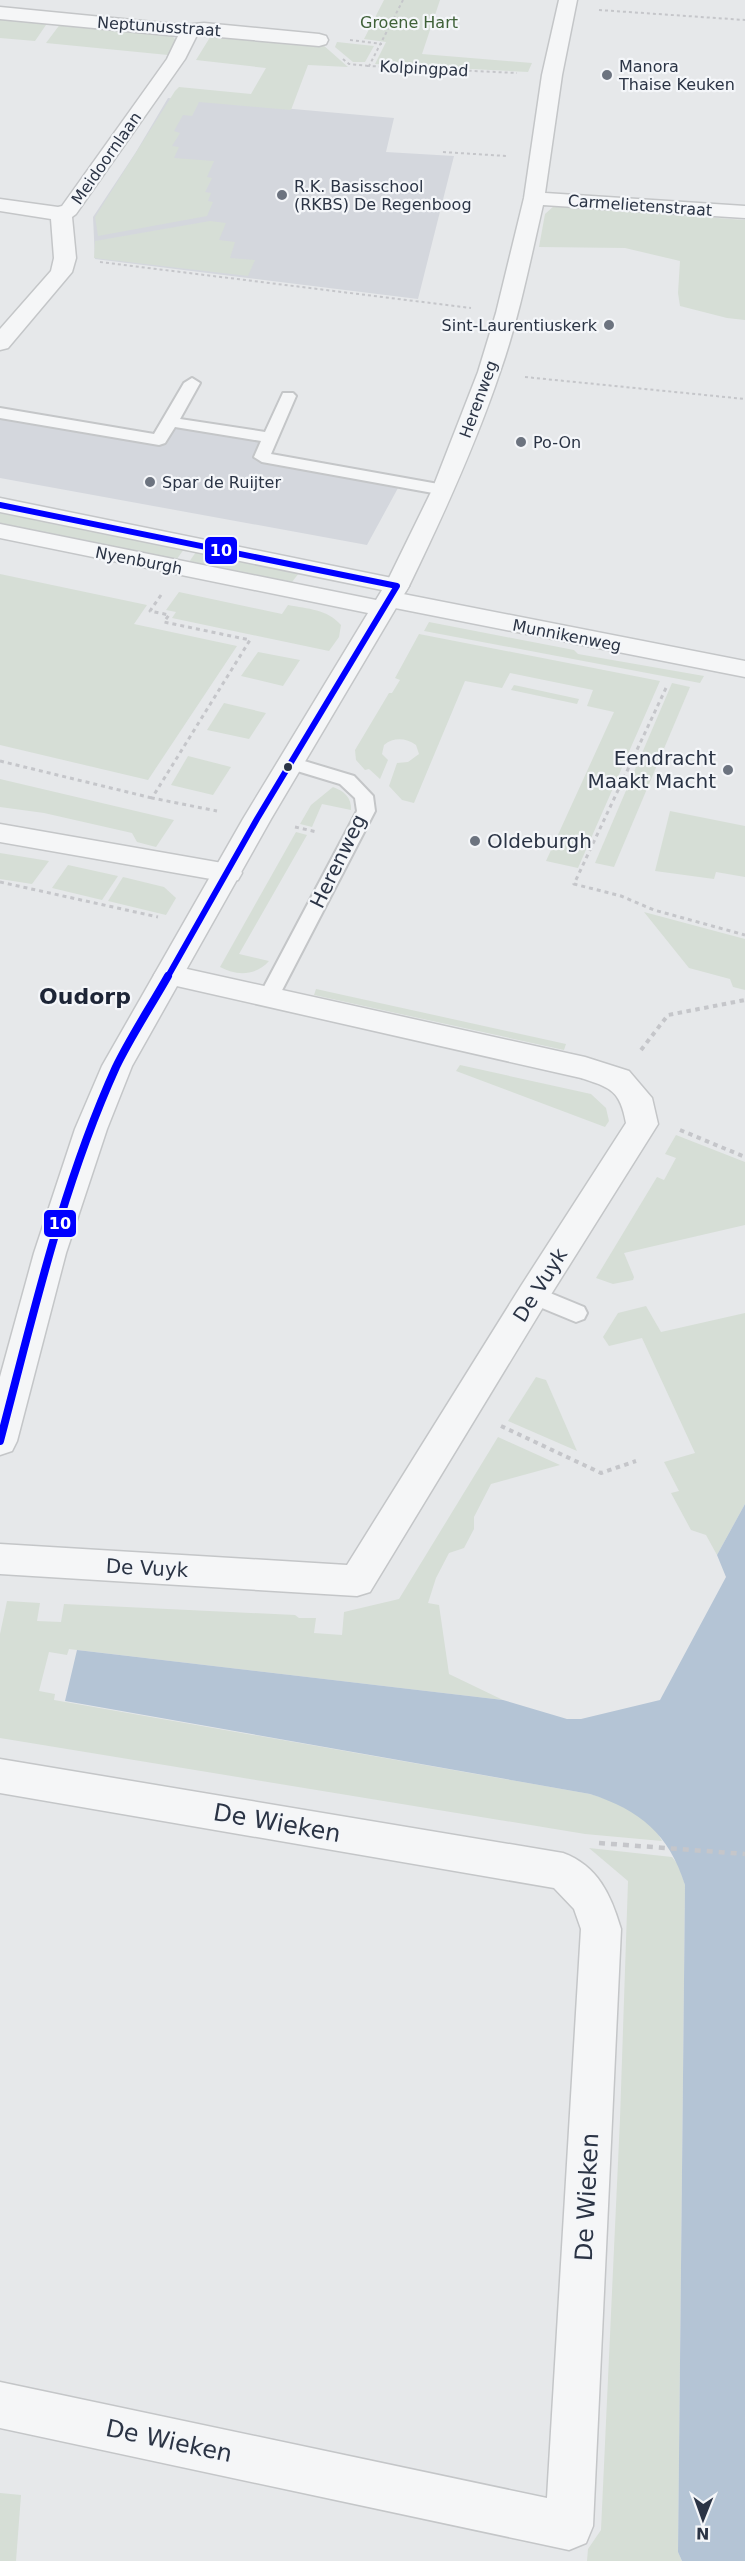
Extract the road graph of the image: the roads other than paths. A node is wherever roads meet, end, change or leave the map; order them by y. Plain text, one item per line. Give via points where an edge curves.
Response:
1 (567, 4) edge
2 (0, 13) edge
3 (184, 32) junction
4 (319, 40) dead end
5 (534, 198) junction
6 (0, 205) edge
7 (745, 212) edge
8 (61, 214) junction
9 (0, 343) edge
10 (192, 383) dead end
11 (288, 396) dead end
12 (0, 413) edge
13 (170, 422) junction
14 (270, 438) junction
15 (444, 490) junction
16 (0, 506) edge
17 (0, 531) edge
18 (390, 598) junction
19 (745, 669) edge
20 (291, 763) junction
21 (0, 833) edge
22 (228, 873) junction
23 (169, 975) junction
24 (268, 998) junction
25 (532, 1295) junction
26 (576, 1313) dead end
27 (0, 1441) edge
28 (0, 1559) edge
29 (0, 1776) edge
30 (0, 2405) edge

1 - 5 street, Herenweg
2 - 3 street, Neptunusstraat
3 - 4 street, Neptunusstraat via 204,29
3 - 8 street, Meidoornlaan via 188,35 176,59 69,210
5 - 7 street, Carmelietenstraat
5 - 15 street, Herenweg via 489,372
6 - 8 street
8 - 9 street, Meidoornlaan via 65,258 61,272
10 - 13 lane
11 - 14 lane
12 - 13 lane via 159,440
13 - 14 lane
14 - 15 lane via 262,457
15 - 18 street, Herenweg
16 - 18 street, Nyenburgh
17 - 18 street, Nyenburgh via 180,568
18 - 19 street, Munnikenweg
18 - 20 street, Herenweg
20 - 22 street, Herenweg
20 - 24 lane, Herenweg via 347,780 364,796 366,811
21 - 22 street
22 - 23 street, Herenweg
23 - 24 street
23 - 27 street, Herenweg via 117,1066 91,1129 50,1253
24 - 25 street, De Vuyk via 585,1068 618,1079 637,1098 642,1124
25 - 26 lane
25 - 28 street, De Vuyk via 357,1581
29 - 30 street, De Wieken via 563,1871 583,1886 601,1929 569,2526

